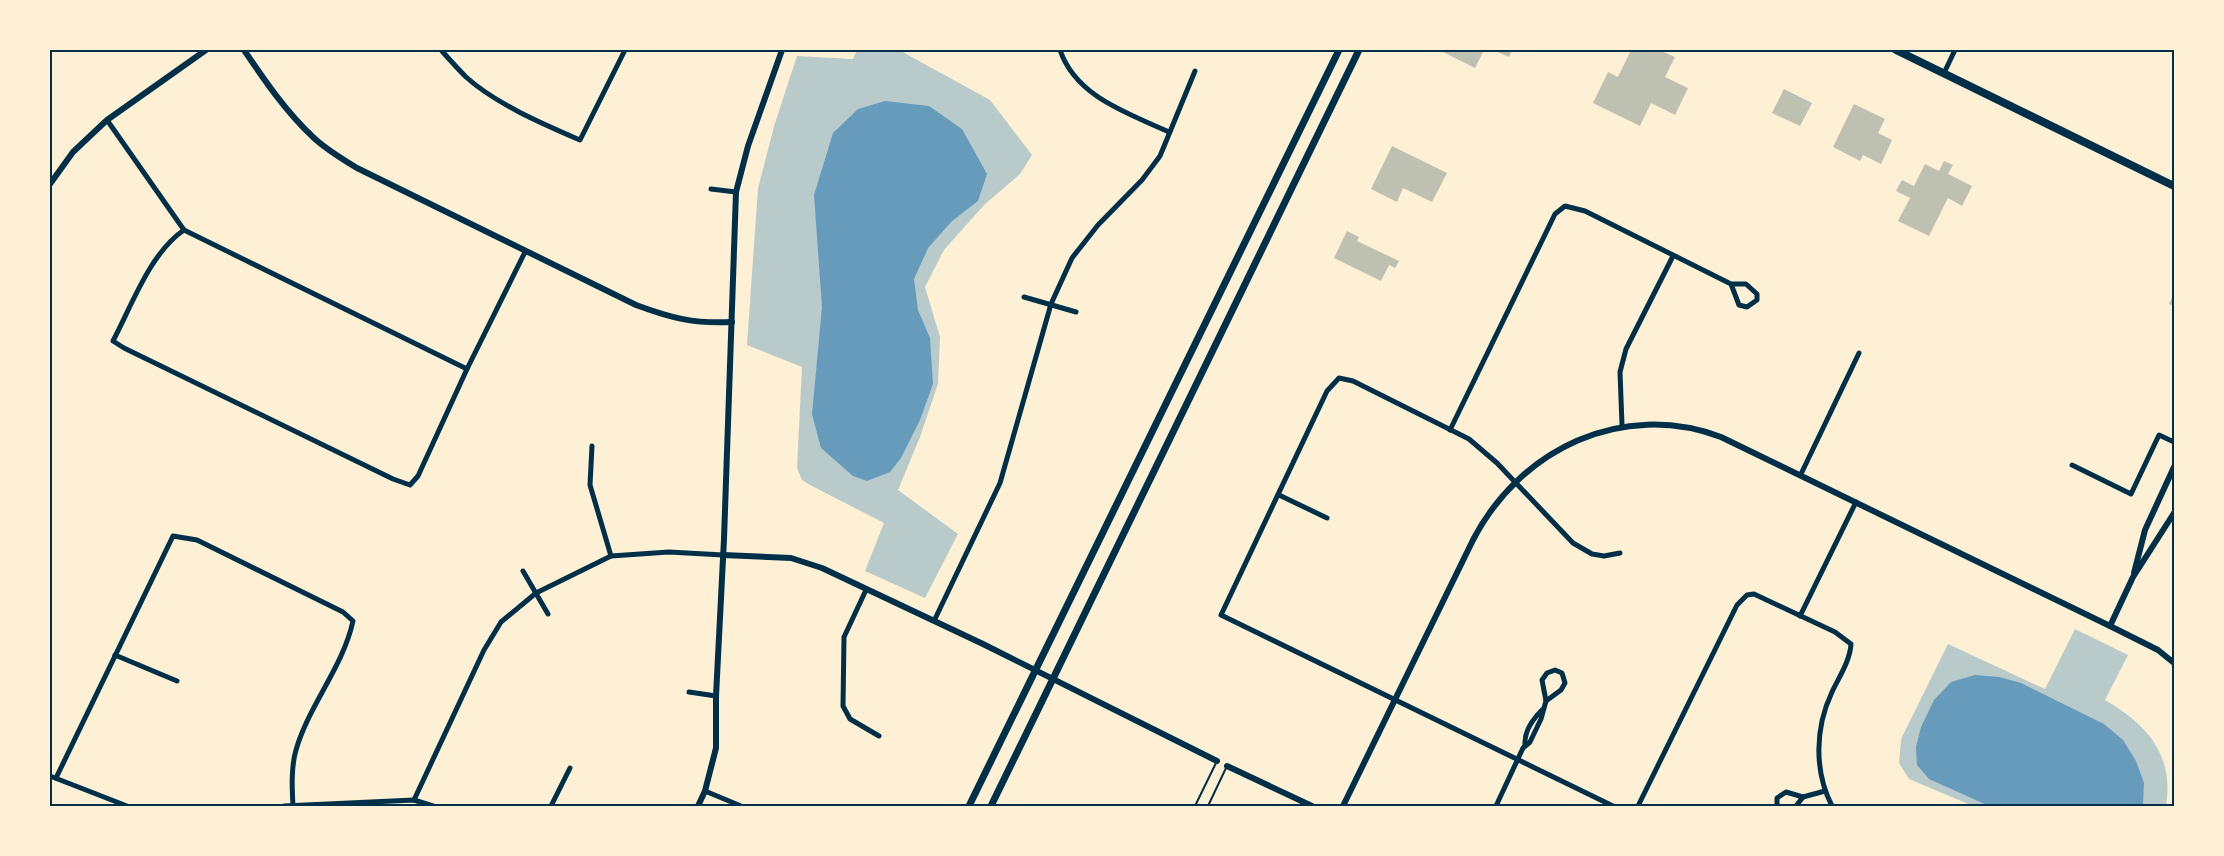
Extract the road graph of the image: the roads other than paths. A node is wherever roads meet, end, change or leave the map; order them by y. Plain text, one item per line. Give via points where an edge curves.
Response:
1 (206, 50) edge
2 (244, 50) edge
3 (441, 50) edge
4 (625, 50) edge
5 (782, 50) edge
6 (1060, 50) edge
7 (1340, 50) edge
8 (1359, 50) edge
9 (1896, 50) edge
10 (1955, 50) edge
11 (1195, 71) dead end
12 (1944, 73) junction
13 (107, 120) junction
14 (1169, 132) junction
15 (50, 184) edge
16 (2175, 186) edge
17 (711, 189) dead end
18 (736, 192) junction
19 (184, 230) junction
20 (525, 252) junction
21 (1673, 256) junction
22 (1731, 284) junction
23 (1024, 297) dead end
24 (1051, 304) junction
25 (1076, 312) dead end
26 (732, 322) junction
27 (1859, 353) dead end
28 (467, 369) junction
29 (1622, 425) junction
30 (1450, 430) junction
31 (2175, 442) edge
32 (592, 446) dead end
33 (2072, 465) dead end
34 (2175, 467) edge
35 (1801, 474) junction
36 (1515, 482) junction
37 (1279, 495) junction
38 (1856, 502) junction
39 (2175, 513) edge
40 (1327, 518) dead end
41 (1620, 553) dead end
42 (723, 555) junction
43 (611, 556) junction
44 (523, 572) dead end
45 (2133, 577) junction
46 (866, 590) junction
47 (536, 593) junction
48 (548, 614) dead end
49 (1800, 616) junction
50 (934, 621) junction
51 (2110, 626) junction
52 (115, 655) junction
53 (2175, 663) edge
54 (1036, 671) junction
55 (1053, 678) junction
56 (177, 681) dead end
57 (690, 692) dead end
58 (716, 696) junction
59 (1396, 700) junction
60 (1545, 701) junction
61 (879, 736) dead end
62 (1518, 760) junction
63 (1217, 761) junction
64 (1227, 766) junction
65 (570, 768) dead end
66 (53, 777) edge
67 (1825, 790) junction
68 (705, 791) junction
69 (1803, 797) junction
70 (414, 800) junction
71 (293, 806) edge
72 (127, 807) edge
73 (284, 807) edge
74 (433, 807) edge
75 (551, 807) edge
76 (698, 807) edge
77 (741, 807) edge
78 (969, 807) edge
79 (990, 807) edge
80 (1195, 807) edge
81 (1208, 807) edge
82 (1312, 807) edge
83 (1343, 807) edge
84 (1496, 807) edge
85 (1613, 807) edge
86 (1638, 807) edge
87 (1777, 807) edge
88 (1796, 807) edge
89 (1832, 807) edge

1 - 13 street
2 - 20 street via 297,121 336,155
3 - 4 street via 467,78 491,95 580,140
5 - 18 street
6 - 14 street via 1067,68 1085,87
7 - 54 main road
8 - 55 main road
9 - 12 main road
10 - 12 street
11 - 14 street
12 - 16 main road
13 - 15 street via 73,152
13 - 19 street
14 - 24 street via 1160,156 1142,180 1083,241
17 - 18 street
18 - 26 street
19 - 28 street
19 - 28 street via 156,257 113,341 410,485 418,476
20 - 26 street via 672,318
20 - 28 street
21 - 22 street
21 - 29 street via 1626,350 1620,372
21 - 30 street via 1565,206 1555,214
22 - 22 street via 1739,305 1747,308 1757,300 1753,288
23 - 24 street
24 - 25 street
24 - 50 street via 1000,483
26 - 42 street
27 - 35 street
29 - 35 street via 1668,425 1709,433
29 - 36 street via 1562,446
30 - 36 street via 1484,451
30 - 37 street via 1353,381 1339,378 1327,391
31 - 33 street via 2159,435 2131,494
32 - 43 street via 590,485
34 - 45 street via 2145,530
35 - 38 street
36 - 41 street via 1574,543 1592,554
36 - 59 street via 1478,531
37 - 40 street
37 - 59 street via 1221,615
38 - 49 street
38 - 51 street
39 - 45 street
42 - 43 street via 669,552
42 - 46 street via 791,558
42 - 58 street
43 - 47 street
44 - 47 street
45 - 51 street
46 - 50 street
46 - 61 street via 844,637 843,706 850,720
47 - 48 street
47 - 70 street via 501,622 483,650
49 - 67 street via 1851,644 1820,728 1819,760
49 - 86 street via 1755,594 1747,595 1737,604
50 - 54 street
51 - 53 street
52 - 56 street
52 - 66 street
52 - 71 street via 173,536 197,540 343,612 353,621 349,638 296,751
54 - 55 street
54 - 78 main road
55 - 63 street
55 - 79 main road
57 - 58 street
58 - 68 street via 716,748
59 - 62 street
59 - 83 street
60 - 60 street via 1565,684 1559,671 1551,671 1542,680
60 - 62 street via 1534,717
62 - 84 street
62 - 85 street
63 - 64 street
63 - 80 lane
64 - 81 lane
64 - 82 street
65 - 75 street
66 - 72 street
67 - 69 street
67 - 89 street
68 - 76 street
68 - 77 street
69 - 87 street via 1780,794
69 - 88 street
70 - 71 street
70 - 74 street
71 - 73 street

